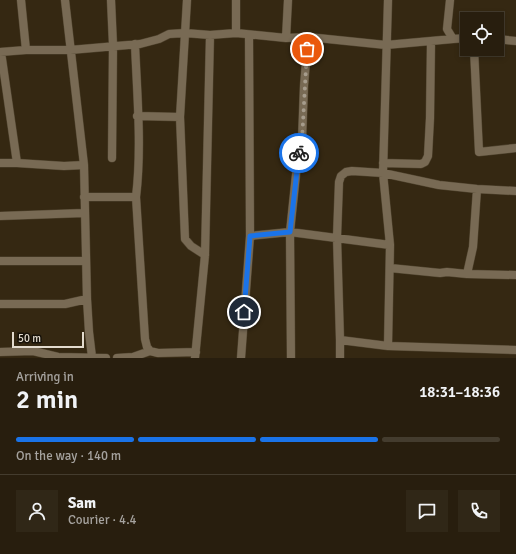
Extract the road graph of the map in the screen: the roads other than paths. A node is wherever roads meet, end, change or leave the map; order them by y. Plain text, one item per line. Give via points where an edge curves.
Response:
1 (21, 0) edge
2 (65, 0) edge
3 (111, 0) edge
4 (187, 0) edge
5 (236, 0) edge
6 (288, 0) edge
7 (388, 0) edge
8 (450, 0) edge
9 (185, 33) junction
10 (236, 33) junction
11 (210, 35) junction
12 (250, 35) junction
13 (308, 37) junction
14 (286, 38) junction
15 (460, 38) edge
16 (453, 39) junction
17 (504, 40) edge
18 (516, 41) edge
19 (430, 42) junction
20 (135, 44) junction
21 (113, 45) junction
22 (386, 45) junction
23 (26, 50) junction
24 (70, 50) junction
25 (1, 52) edge
26 (474, 56) edge
27 (138, 116) junction
28 (180, 117) junction
29 (516, 148) edge
30 (112, 158) dead end
31 (0, 163) edge
32 (18, 163) junction
33 (383, 163) junction
34 (84, 166) junction
35 (383, 174) junction
36 (477, 189) junction
37 (516, 191) edge
38 (84, 197) junction
39 (136, 197) junction
40 (84, 213) junction
41 (0, 216) edge
42 (290, 232) junction
43 (250, 236) junction
44 (337, 237) junction
45 (390, 245) junction
46 (205, 255) junction
47 (0, 261) edge
48 (86, 261) junction
49 (390, 268) junction
50 (467, 274) junction
51 (516, 275) edge
52 (87, 299) junction
53 (0, 304) edge
54 (340, 340) junction
55 (388, 346) junction
56 (516, 350) edge
57 (0, 352) edge
58 (150, 352) junction
59 (196, 355) edge
60 (92, 357) edge
61 (106, 358) edge
62 (117, 358) edge
63 (241, 358) edge
64 (291, 358) edge
65 (340, 358) edge

1 - 23 street
2 - 24 street
3 - 21 street
4 - 9 street
5 - 10 street
6 - 14 street
7 - 22 street
8 - 16 street via 447,29
9 - 11 street
9 - 20 street via 169,34
9 - 28 street
10 - 11 street
10 - 12 street
11 - 46 street
12 - 14 street
12 - 43 street
13 - 14 street
13 - 22 street
13 - 42 street via 302,140
15 - 16 street
16 - 19 street
17 - 18 street
19 - 22 street
19 - 33 street via 428,156 425,162 416,165
20 - 21 street
20 - 27 street
21 - 24 street
21 - 30 street
22 - 33 street
23 - 24 street
23 - 25 street
24 - 34 street
25 - 32 street
26 - 29 street via 480,152
27 - 28 street
27 - 39 street
28 - 46 street via 185,239
31 - 32 street
32 - 34 street
33 - 35 street
34 - 38 street
35 - 36 street via 439,185
35 - 44 street via 352,171 341,176
35 - 45 street
36 - 37 street
36 - 50 street
38 - 39 street
38 - 40 street
39 - 58 street via 144,339
40 - 41 street
40 - 48 street
42 - 43 street
42 - 44 street
42 - 64 street
43 - 63 street
44 - 45 street
44 - 54 street
45 - 49 street
46 - 59 street
47 - 48 street
48 - 52 street
49 - 50 street
49 - 55 street
50 - 51 street
52 - 53 street via 65,304
52 - 60 street
54 - 55 street
54 - 65 street
55 - 56 street
57 - 60 street via 34,351 58,357
58 - 59 street
58 - 62 street
60 - 61 street

